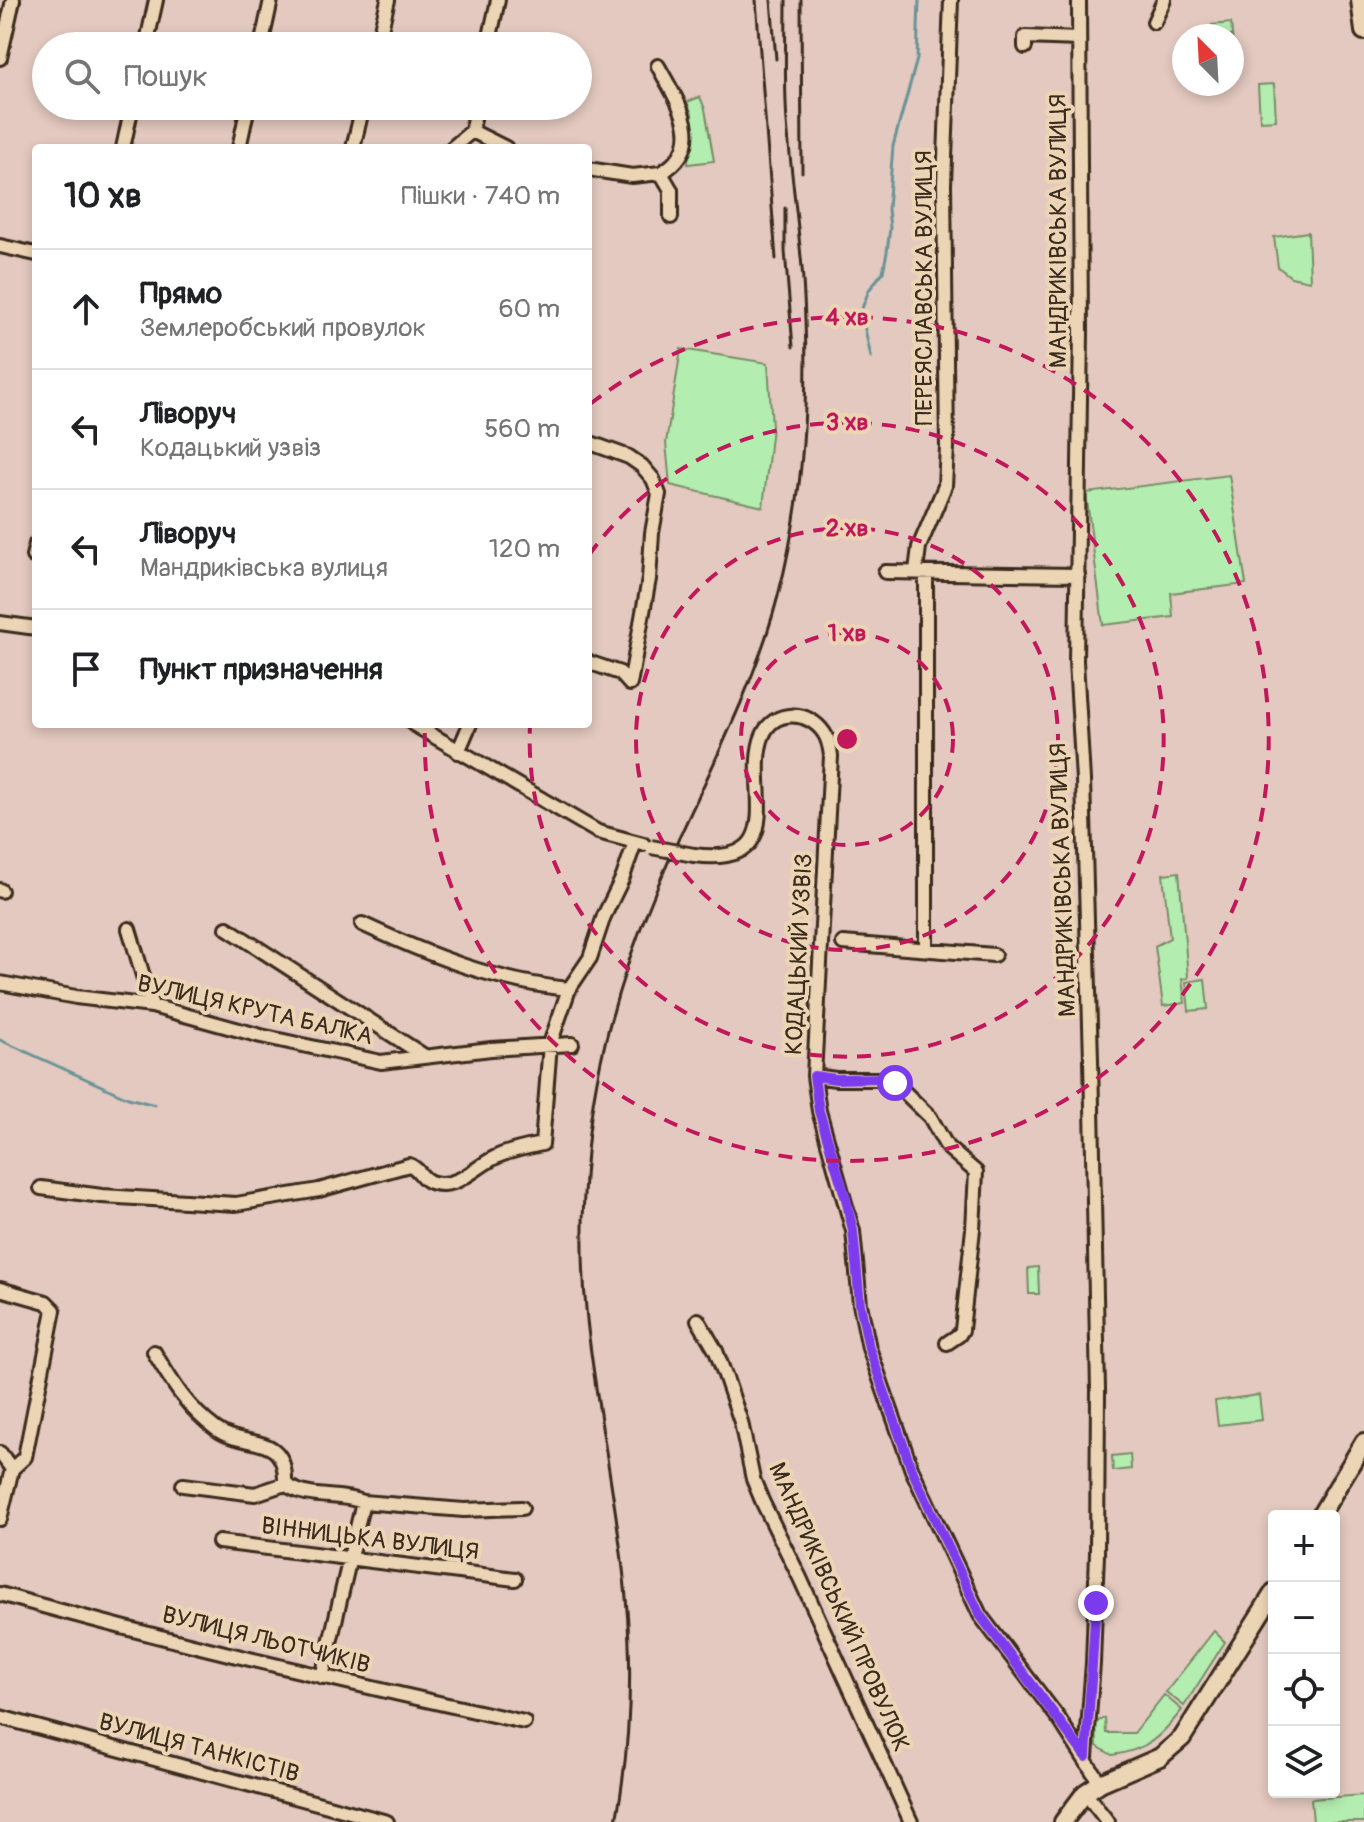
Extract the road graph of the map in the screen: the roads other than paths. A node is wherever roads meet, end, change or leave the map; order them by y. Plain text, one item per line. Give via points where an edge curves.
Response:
1 (13, 0) edge
2 (156, 0) edge
3 (271, 0) edge
4 (388, 0) edge
5 (498, 0) edge
6 (951, 0) edge
7 (1079, 0) edge
8 (1164, 0) edge
9 (1360, 0) edge
10 (1154, 22) dead end
11 (1364, 31) edge
12 (149, 32) edge
13 (264, 32) edge
14 (380, 32) edge
15 (491, 32) edge
16 (1079, 39) junction
17 (1025, 47) dead end
18 (0, 58) edge
19 (658, 66) dead end
20 (129, 120) edge
21 (245, 120) edge
22 (360, 120) edge
23 (474, 120) edge
24 (472, 131) junction
25 (124, 144) edge
26 (240, 144) edge
27 (354, 144) edge
28 (457, 144) edge
29 (498, 144) edge
30 (592, 170) edge
31 (661, 173) junction
32 (671, 217) dead end
33 (0, 246) edge
34 (32, 253) edge
35 (592, 443) edge
36 (885, 572) dead end
37 (921, 572) junction
38 (1078, 575) junction
39 (0, 623) edge
40 (32, 627) edge
41 (592, 663) edge
42 (419, 728) edge
43 (468, 728) edge
44 (458, 752) junction
45 (635, 842) junction
46 (362, 924) dead end
47 (227, 928) dead end
48 (129, 929) dead end
49 (843, 943) dead end
50 (926, 949) junction
51 (994, 955) dead end
52 (0, 983) edge
53 (569, 989) junction
54 (152, 1006) junction
55 (550, 1044) junction
56 (572, 1044) dead end
57 (423, 1055) junction
58 (814, 1076) junction
59 (41, 1188) dead end
60 (0, 1289) edge
61 (698, 1320) dead end
62 (947, 1343) dead end
63 (154, 1352) dead end
64 (1364, 1442) edge
65 (0, 1453) edge
66 (12, 1469) junction
67 (285, 1484) junction
68 (183, 1485) dead end
69 (363, 1502) junction
70 (522, 1508) dead end
71 (1324, 1510) edge
72 (0, 1519) edge
73 (219, 1542) dead end
74 (350, 1559) junction
75 (515, 1579) dead end
76 (0, 1594) edge
77 (1268, 1602) edge
78 (322, 1677) junction
79 (0, 1717) edge
80 (524, 1722) dead end
81 (1086, 1757) junction
82 (1100, 1783) junction
83 (1085, 1793) junction
84 (387, 1822) edge
85 (911, 1822) edge
86 (1063, 1822) edge
87 (1108, 1822) edge

1 - 18 street
2 - 12 street
3 - 13 street
4 - 14 street
5 - 15 street
6 - 37 street, ПЕРЕЯСЛАВСЬКА ВУЛИЦЯ via 944,184 945,486 919,547
7 - 16 street, МАНДРИКІВСЬКА ВУЛИЦЯ
8 - 10 street
9 - 11 main road
16 - 17 street via 1025,37
16 - 38 street, МАНДРИКІВСЬКА ВУЛИЦЯ
19 - 31 street via 682,110 687,144
20 - 25 street
21 - 26 street
22 - 27 street
23 - 24 street
24 - 28 street
24 - 29 street
30 - 31 street via 632,176
31 - 32 street via 671,190
33 - 34 street
35 - 41 street via 642,466 659,494 630,684 620,673
36 - 37 street
37 - 38 street
37 - 50 street, ПЕРЕЯСЛАВСЬКА ВУЛИЦЯ
38 - 81 street, МАНДРИКІВСЬКА ВУЛИЦЯ via 1076,661 1098,1390 1097,1578
39 - 40 street
42 - 44 street, КОДАЦЬКИЙ УЗВІЗ
43 - 44 street
44 - 45 street, КОДАЦЬКИЙ УЗВІЗ via 598,832
45 - 53 street via 590,958
45 - 58 street, КОДАЦЬКИЙ УЗВІЗ, bridge via 717,858 735,854 755,833 761,808 761,743 770,725 789,715 818,726 831,756
46 - 53 street via 501,979
47 - 57 street
48 - 54 street
49 - 50 street
50 - 51 street
52 - 54 street, ВУЛИЦЯ КРУТА БАЛКА
53 - 55 street
54 - 57 street, ВУЛИЦЯ КРУТА БАЛКА via 381,1062
55 - 56 street, ВУЛИЦЯ КРУТА БАЛКА
55 - 57 street, ВУЛИЦЯ КРУТА БАЛКА
55 - 59 street via 542,1144 494,1157 452,1182 428,1182 409,1165 319,1190 236,1204
58 - 62 street via 891,1079 930,1117 947,1147 976,1172 962,1330
58 - 81 street, КОДАЦЬКИЙ УЗВІЗ via 853,1231 869,1348 912,1470 980,1615
60 - 66 street via 46,1302 55,1314 25,1457
61 - 85 street, МАНДРИКІВСЬКИЙ ПРОВУЛОК via 726,1378 763,1503
63 - 67 street via 180,1396 219,1432 260,1442 281,1457
64 - 71 main road
65 - 66 street
66 - 72 street
67 - 68 street via 255,1494
67 - 69 street via 299,1493
69 - 70 street via 464,1510
69 - 74 street
73 - 74 street, ВІННИЦЬКА ВУЛИЦЯ
74 - 75 street, ВІННИЦЬКА ВУЛИЦЯ
74 - 78 street
76 - 78 street, ВУЛИЦЯ ЛЬОТЧИКІВ
77 - 82 main road via 1182,1738 1160,1757
78 - 80 street, ВУЛИЦЯ ЛЬОТЧИКІВ
79 - 84 street, ВУЛИЦЯ ТАНКІСТІВ
81 - 82 street, КОДАЦЬКИЙ УЗВІЗ
82 - 83 main road
83 - 86 main road
83 - 87 street

